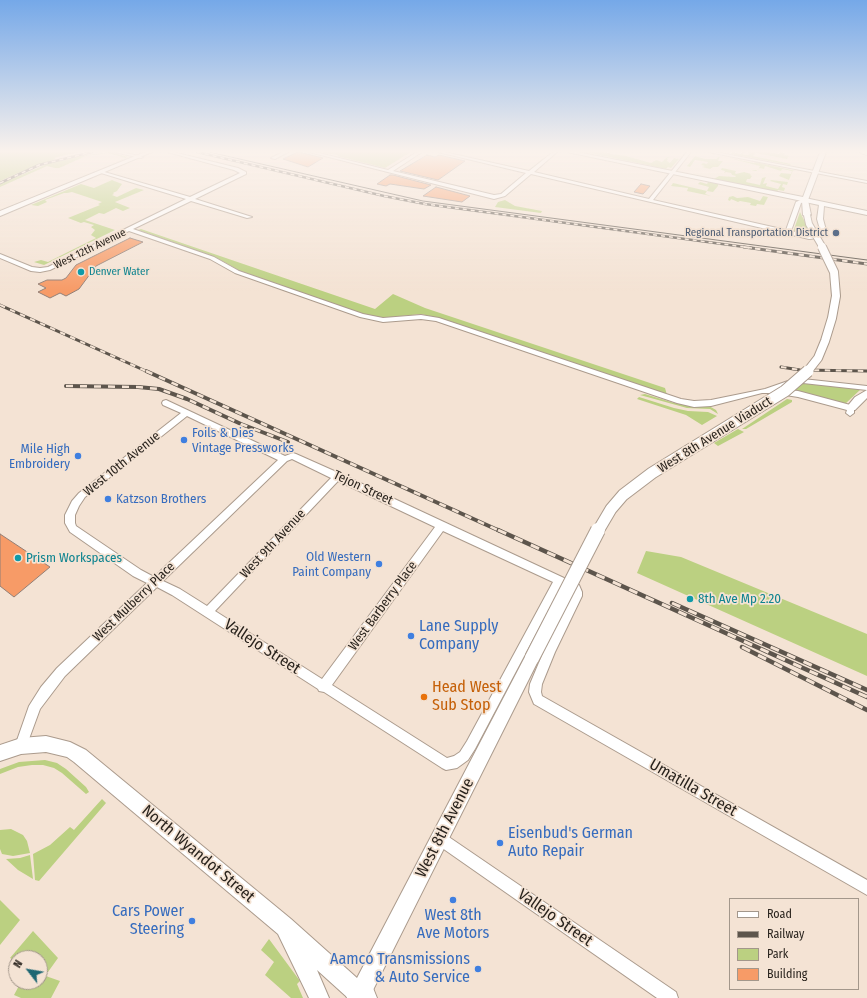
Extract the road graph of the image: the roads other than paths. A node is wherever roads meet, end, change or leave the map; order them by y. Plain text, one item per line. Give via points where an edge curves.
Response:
1 (38, 199) edge
2 (191, 199) joint
3 (644, 199) edge
4 (798, 199) edge
5 (650, 200) joint
6 (805, 200) junction
7 (822, 203) junction
8 (867, 213) edge
9 (0, 214) edge
10 (249, 217) dead end
11 (130, 230) junction
12 (788, 231) junction
13 (0, 256) edge
14 (867, 388) edge
15 (762, 391) junction
16 (867, 393) edge
17 (166, 403) dead end
18 (851, 410) joint
19 (186, 413) junction
20 (284, 459) junction
21 (338, 476) junction
22 (70, 524) joint
23 (442, 525) junction
24 (559, 580) junction
25 (155, 582) junction
26 (208, 612) junction
27 (532, 658) joint
28 (538, 679) joint
29 (323, 687) junction
30 (21, 746) junction
31 (0, 753) edge
32 (457, 762) joint
33 (440, 838) junction
34 (867, 888) edge
35 (284, 926) junction
36 (360, 997) edge
37 (319, 998) edge
38 (670, 998) edge

1 - 9 main road
2 - 10 street
2 - 11 street, West 12th Avenue
3 - 5 street
4 - 6 main road
5 - 12 street
6 - 7 street
6 - 12 street via 799,202
6 - 27 main road, West 8th Avenue Viaduct, bridge via 809,224 829,260 836,283 832,318 818,358 808,371 785,391 652,473 623,495 602,523
7 - 8 street
7 - 12 street via 820,215 823,235 809,237
11 - 13 street, West 12th Avenue via 43,270 32,269
11 - 15 street via 212,258 237,272 364,317 382,320 421,317 437,319 677,401 711,403
14 - 15 street via 803,381 782,384
15 - 18 street via 798,394
16 - 18 main road
17 - 19 street, Tejon Street
19 - 20 street, Tejon Street
19 - 22 street, West 10th Avenue via 82,495 74,506
20 - 21 street, Tejon Street via 298,457
20 - 25 street, West Mulberry Place
21 - 23 street, Tejon Street
21 - 26 street, West 9th Avenue
22 - 25 street, Vallejo Street via 82,537
23 - 24 street, Tejon Street
23 - 29 street, West Barberry Place
24 - 28 street, Tejon Street via 575,588 577,596
24 - 32 street, West 8th Avenue via 471,745
25 - 26 street, Vallejo Street
25 - 30 street, West Mulberry Place via 45,691 32,714
26 - 29 street, Vallejo Street
27 - 33 main road, West 8th Avenue
28 - 34 street, Umatilla Street via 535,692 542,703
29 - 32 street, Vallejo Street via 439,761 446,764
30 - 31 main road
30 - 35 main road, North Wyandot Street via 53,745 80,756
33 - 36 main road, West 8th Avenue
33 - 38 street, Vallejo Street
35 - 36 main road, North Wyandot Street
35 - 37 main road

